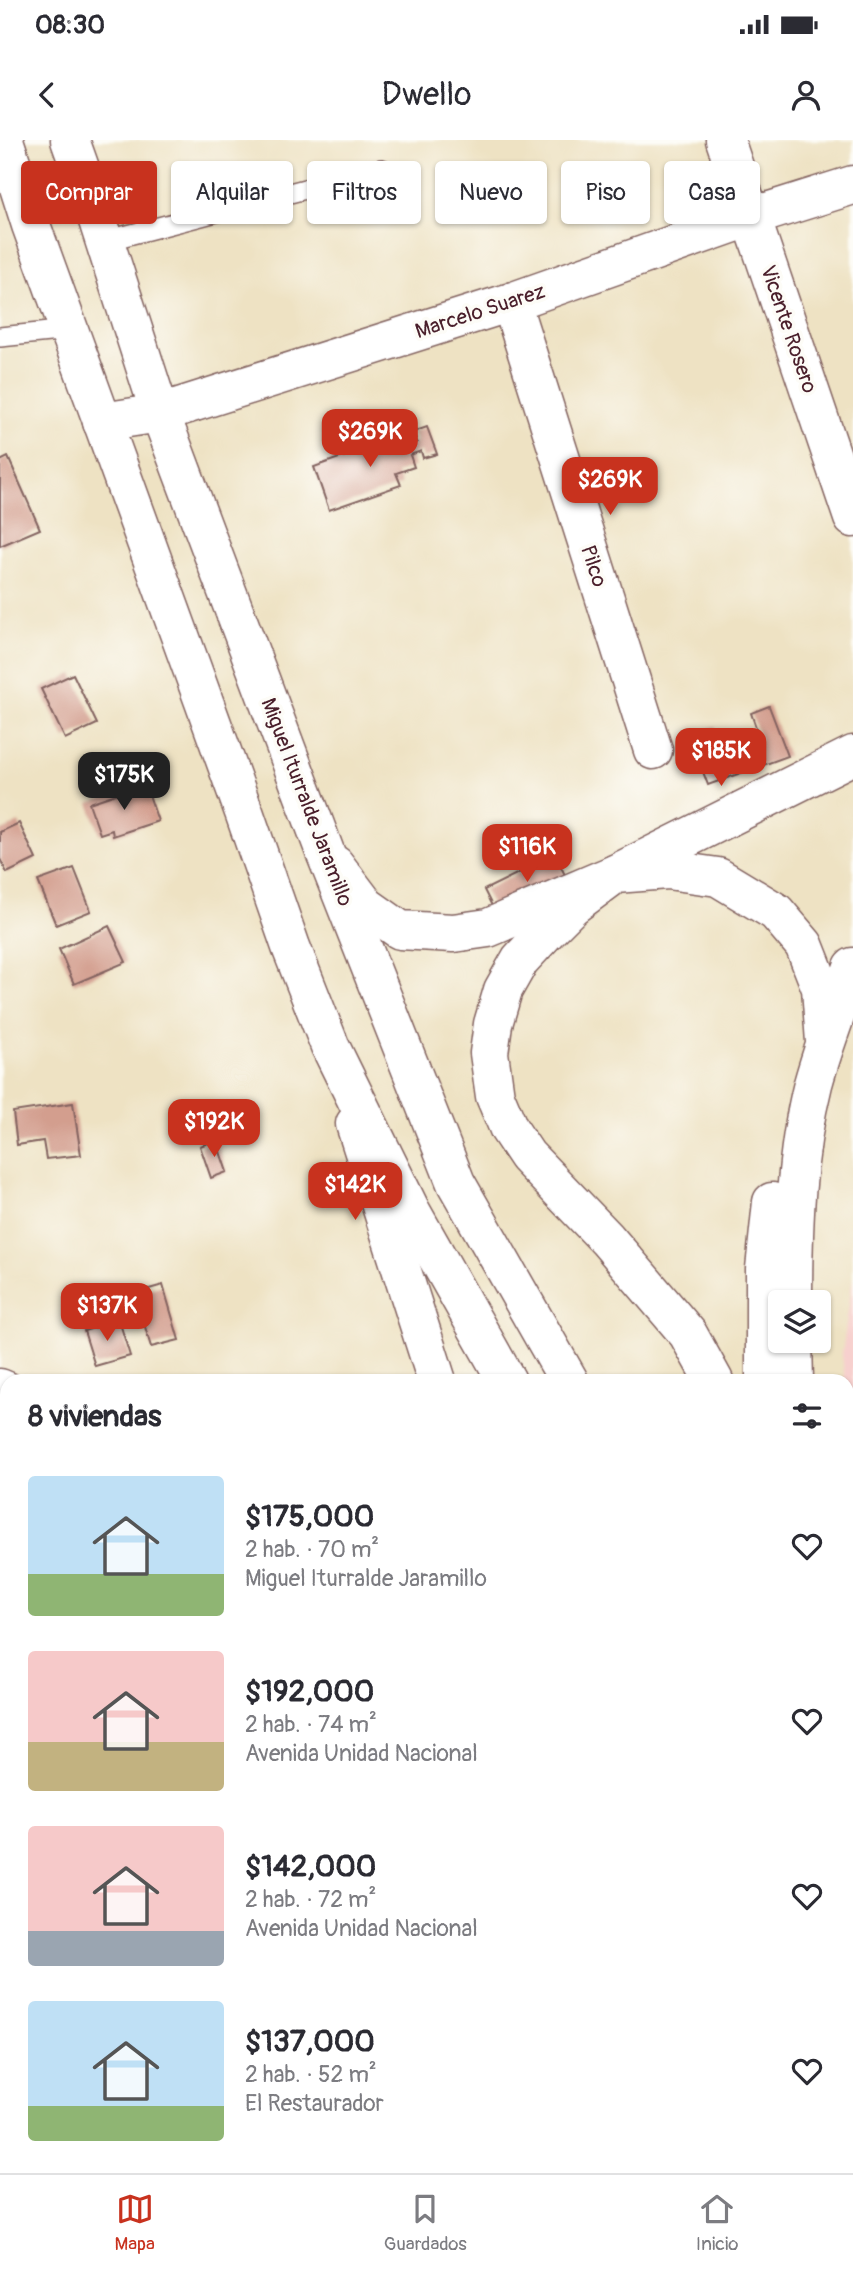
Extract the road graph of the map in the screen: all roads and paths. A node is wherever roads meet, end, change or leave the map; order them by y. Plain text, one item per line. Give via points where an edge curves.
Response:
1 (4, 140) edge
2 (70, 140) edge
3 (82, 140) edge
4 (725, 140) edge
5 (77, 161) edge
6 (85, 161) edge
7 (732, 161) edge
8 (0, 168) edge
9 (853, 185) edge
10 (307, 188) edge
11 (760, 214) edge
12 (99, 224) edge
13 (731, 224) edge
14 (753, 224) edge
15 (31, 225) junction
16 (105, 241) junction
17 (511, 302) junction
18 (69, 330) junction
19 (0, 337) edge
20 (160, 413) junction
21 (102, 422) junction
22 (853, 518) edge
23 (653, 750) dead end
24 (853, 755) edge
25 (325, 852) junction
26 (615, 874) junction
27 (853, 967) edge
28 (825, 1042) junction
29 (330, 1045) junction
30 (813, 1087) junction
31 (793, 1290) edge
32 (793, 1353) edge
33 (435, 1374) edge
34 (503, 1374) edge
35 (565, 1374) edge
36 (710, 1374) edge
37 (765, 1374) edge
38 (794, 1374) edge

1 - 15 main road
2 - 5 main road, Miguel Iturralde Jaramillo
3 - 6 main road, Miguel Iturralde Jaramillo
4 - 7 main road, Vicente Rosero
8 - 15 main road
9 - 11 main road, Marcelo Suarez
10 - 16 lane
12 - 16 main road, Miguel Iturralde Jaramillo
13 - 17 main road, Marcelo Suarez
14 - 22 main road, Vicente Rosero
15 - 18 main road
16 - 20 main road, Miguel Iturralde Jaramillo
17 - 20 main road, Marcelo Suarez
17 - 23 main road, Pilco
18 - 19 lane
18 - 21 main road
20 - 21 main road, Marcelo Suarez
20 - 25 main road, Miguel Iturralde Jaramillo
21 - 29 main road
24 - 26 main road
25 - 26 main road via 366,906 400,930 453,933 488,928
25 - 35 main road, Miguel Iturralde Jaramillo via 456,1183
26 - 28 main road via 668,870 718,877 776,912 804,946 821,988
26 - 36 main road via 547,931 520,960 503,990 489,1053 495,1096 527,1156 607,1239 688,1334
27 - 28 main road
28 - 30 main road
29 - 33 main road
29 - 34 main road via 411,1211
30 - 31 main road via 796,1192
30 - 37 main road via 794,1113 772,1192 765,1269
32 - 38 main road

